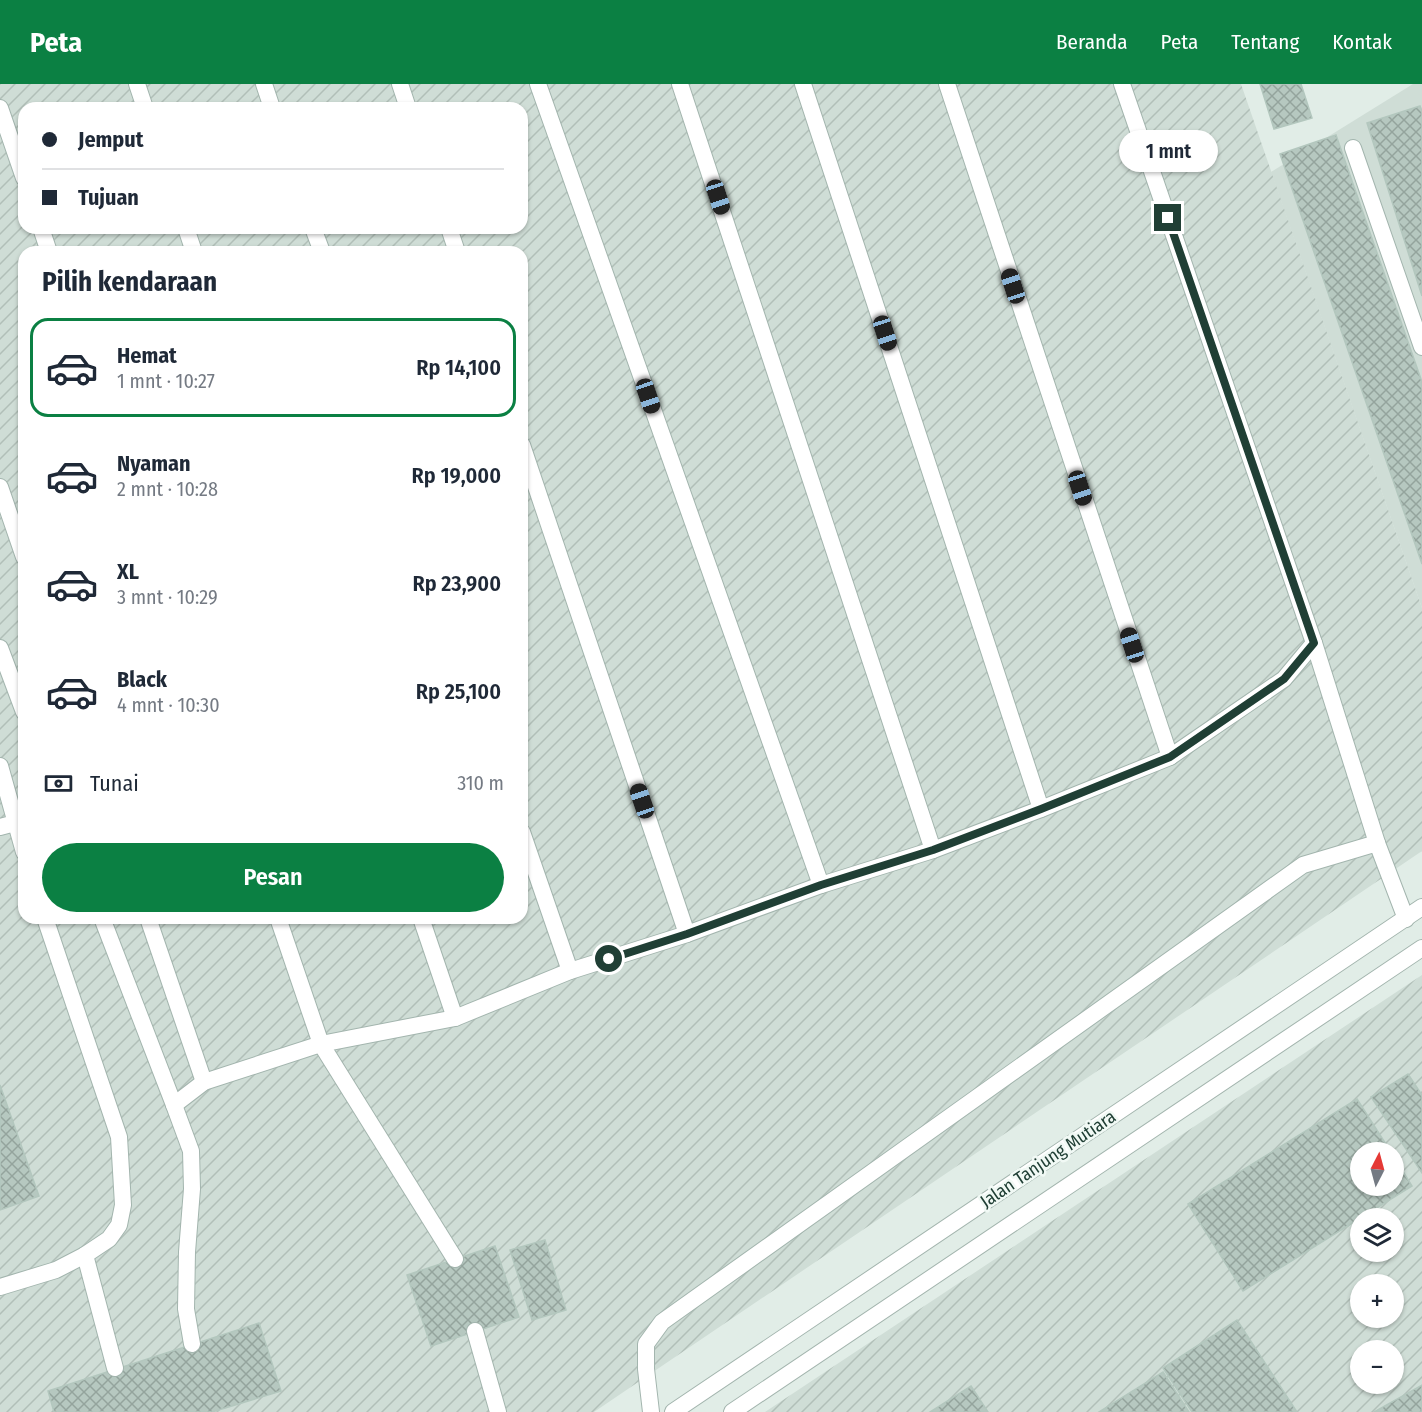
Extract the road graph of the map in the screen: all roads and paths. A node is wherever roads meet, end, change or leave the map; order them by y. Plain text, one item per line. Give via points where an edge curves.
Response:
1 (137, 84) edge
2 (264, 84) edge
3 (400, 84) edge
4 (538, 84) edge
5 (681, 84) edge
6 (803, 84) edge
7 (946, 84) edge
8 (1122, 84) edge
9 (143, 102) edge
10 (270, 102) edge
11 (406, 102) edge
12 (0, 108) edge
13 (1353, 148) dead end
14 (18, 160) edge
15 (1422, 347) edge
16 (528, 463) edge
17 (0, 488) edge
18 (18, 540) edge
19 (1314, 643) junction
20 (0, 648) edge
21 (18, 696) edge
22 (1170, 757) junction
23 (0, 766) edge
24 (1041, 809) junction
25 (7, 825) edge
26 (18, 842) edge
27 (1377, 843) junction
28 (528, 849) edge
29 (933, 850) junction
30 (821, 885) junction
31 (1422, 907) edge
32 (1406, 919) junction
33 (47, 924) edge
34 (104, 924) edge
35 (150, 924) edge
36 (280, 924) edge
37 (423, 924) edge
38 (687, 934) junction
39 (1422, 948) edge
40 (570, 971) junction
41 (455, 1018) junction
42 (321, 1044) junction
43 (204, 1082) junction
44 (174, 1105) junction
45 (85, 1255) junction
46 (454, 1259) dead end
47 (0, 1287) edge
48 (476, 1331) dead end
49 (192, 1344) dead end
50 (115, 1368) dead end
51 (498, 1412) edge
52 (651, 1412) edge
53 (674, 1412) edge
54 (732, 1412) edge

1 - 9 lane
2 - 10 lane
3 - 11 lane
4 - 30 lane
5 - 29 lane
6 - 24 lane
7 - 22 lane
8 - 19 lane
12 - 14 lane
13 - 15 lane
16 - 38 lane
17 - 18 lane
19 - 22 lane via 1284,679
19 - 27 lane
20 - 21 lane
22 - 24 lane
23 - 25 lane
24 - 29 lane
25 - 26 lane
27 - 32 lane
27 - 52 lane via 1303,866 662,1322 646,1344
28 - 40 lane
29 - 30 lane
30 - 38 lane
31 - 32 lane, Jalan Tanjung Mutiara
32 - 53 lane, Jalan Tanjung Mutiara
33 - 45 lane via 119,1137 123,1194 119,1225 109,1239
34 - 44 lane
35 - 43 lane
36 - 42 lane
37 - 41 lane
38 - 40 lane
39 - 54 lane, Jalan Tanjung Mutiara
40 - 41 lane
41 - 42 lane
42 - 43 lane
42 - 46 lane
43 - 44 lane
44 - 49 lane via 191,1151 186,1309
45 - 47 lane via 56,1270
45 - 50 lane
48 - 51 lane

